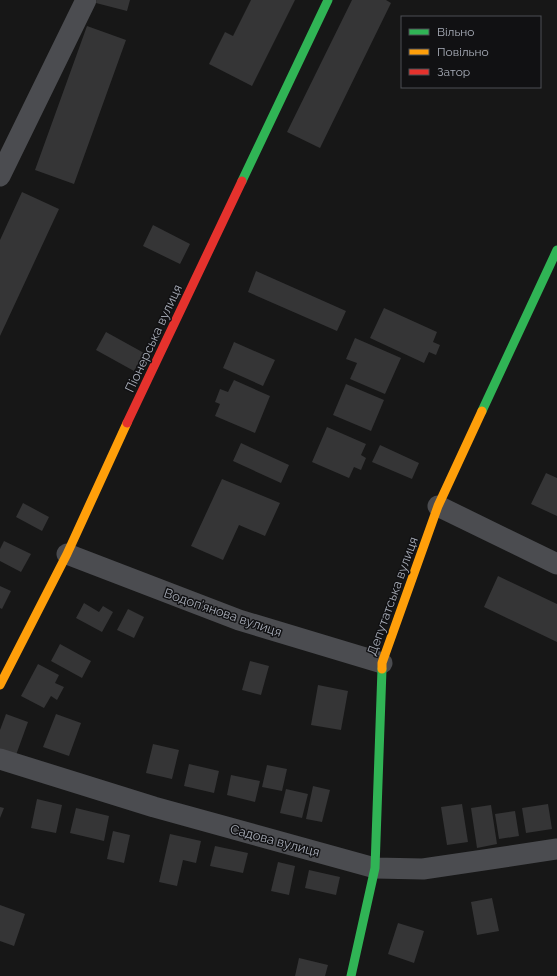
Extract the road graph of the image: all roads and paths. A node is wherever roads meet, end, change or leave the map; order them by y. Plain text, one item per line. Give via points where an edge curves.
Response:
1 (86, 0) edge
2 (328, 0) edge
3 (0, 176) edge
4 (557, 250) edge
5 (438, 506) junction
6 (67, 554) junction
7 (557, 564) edge
8 (382, 663) junction
9 (0, 685) edge
10 (0, 759) edge
11 (557, 849) edge
12 (375, 868) junction
13 (351, 976) edge

1 - 3 street
2 - 6 street, Піонерська вулиця
4 - 5 street, Депутатська вулиця
5 - 7 street
5 - 8 street, Депутатська вулиця
6 - 8 street, Водоп’янова вулиця via 239,620
6 - 9 street, Піонерська вулиця
8 - 12 street, Депутатська вулиця
10 - 12 street, Садова вулиця via 154,807
11 - 12 street, Садова вулиця via 423,869
12 - 13 street, Депутатська вулиця

